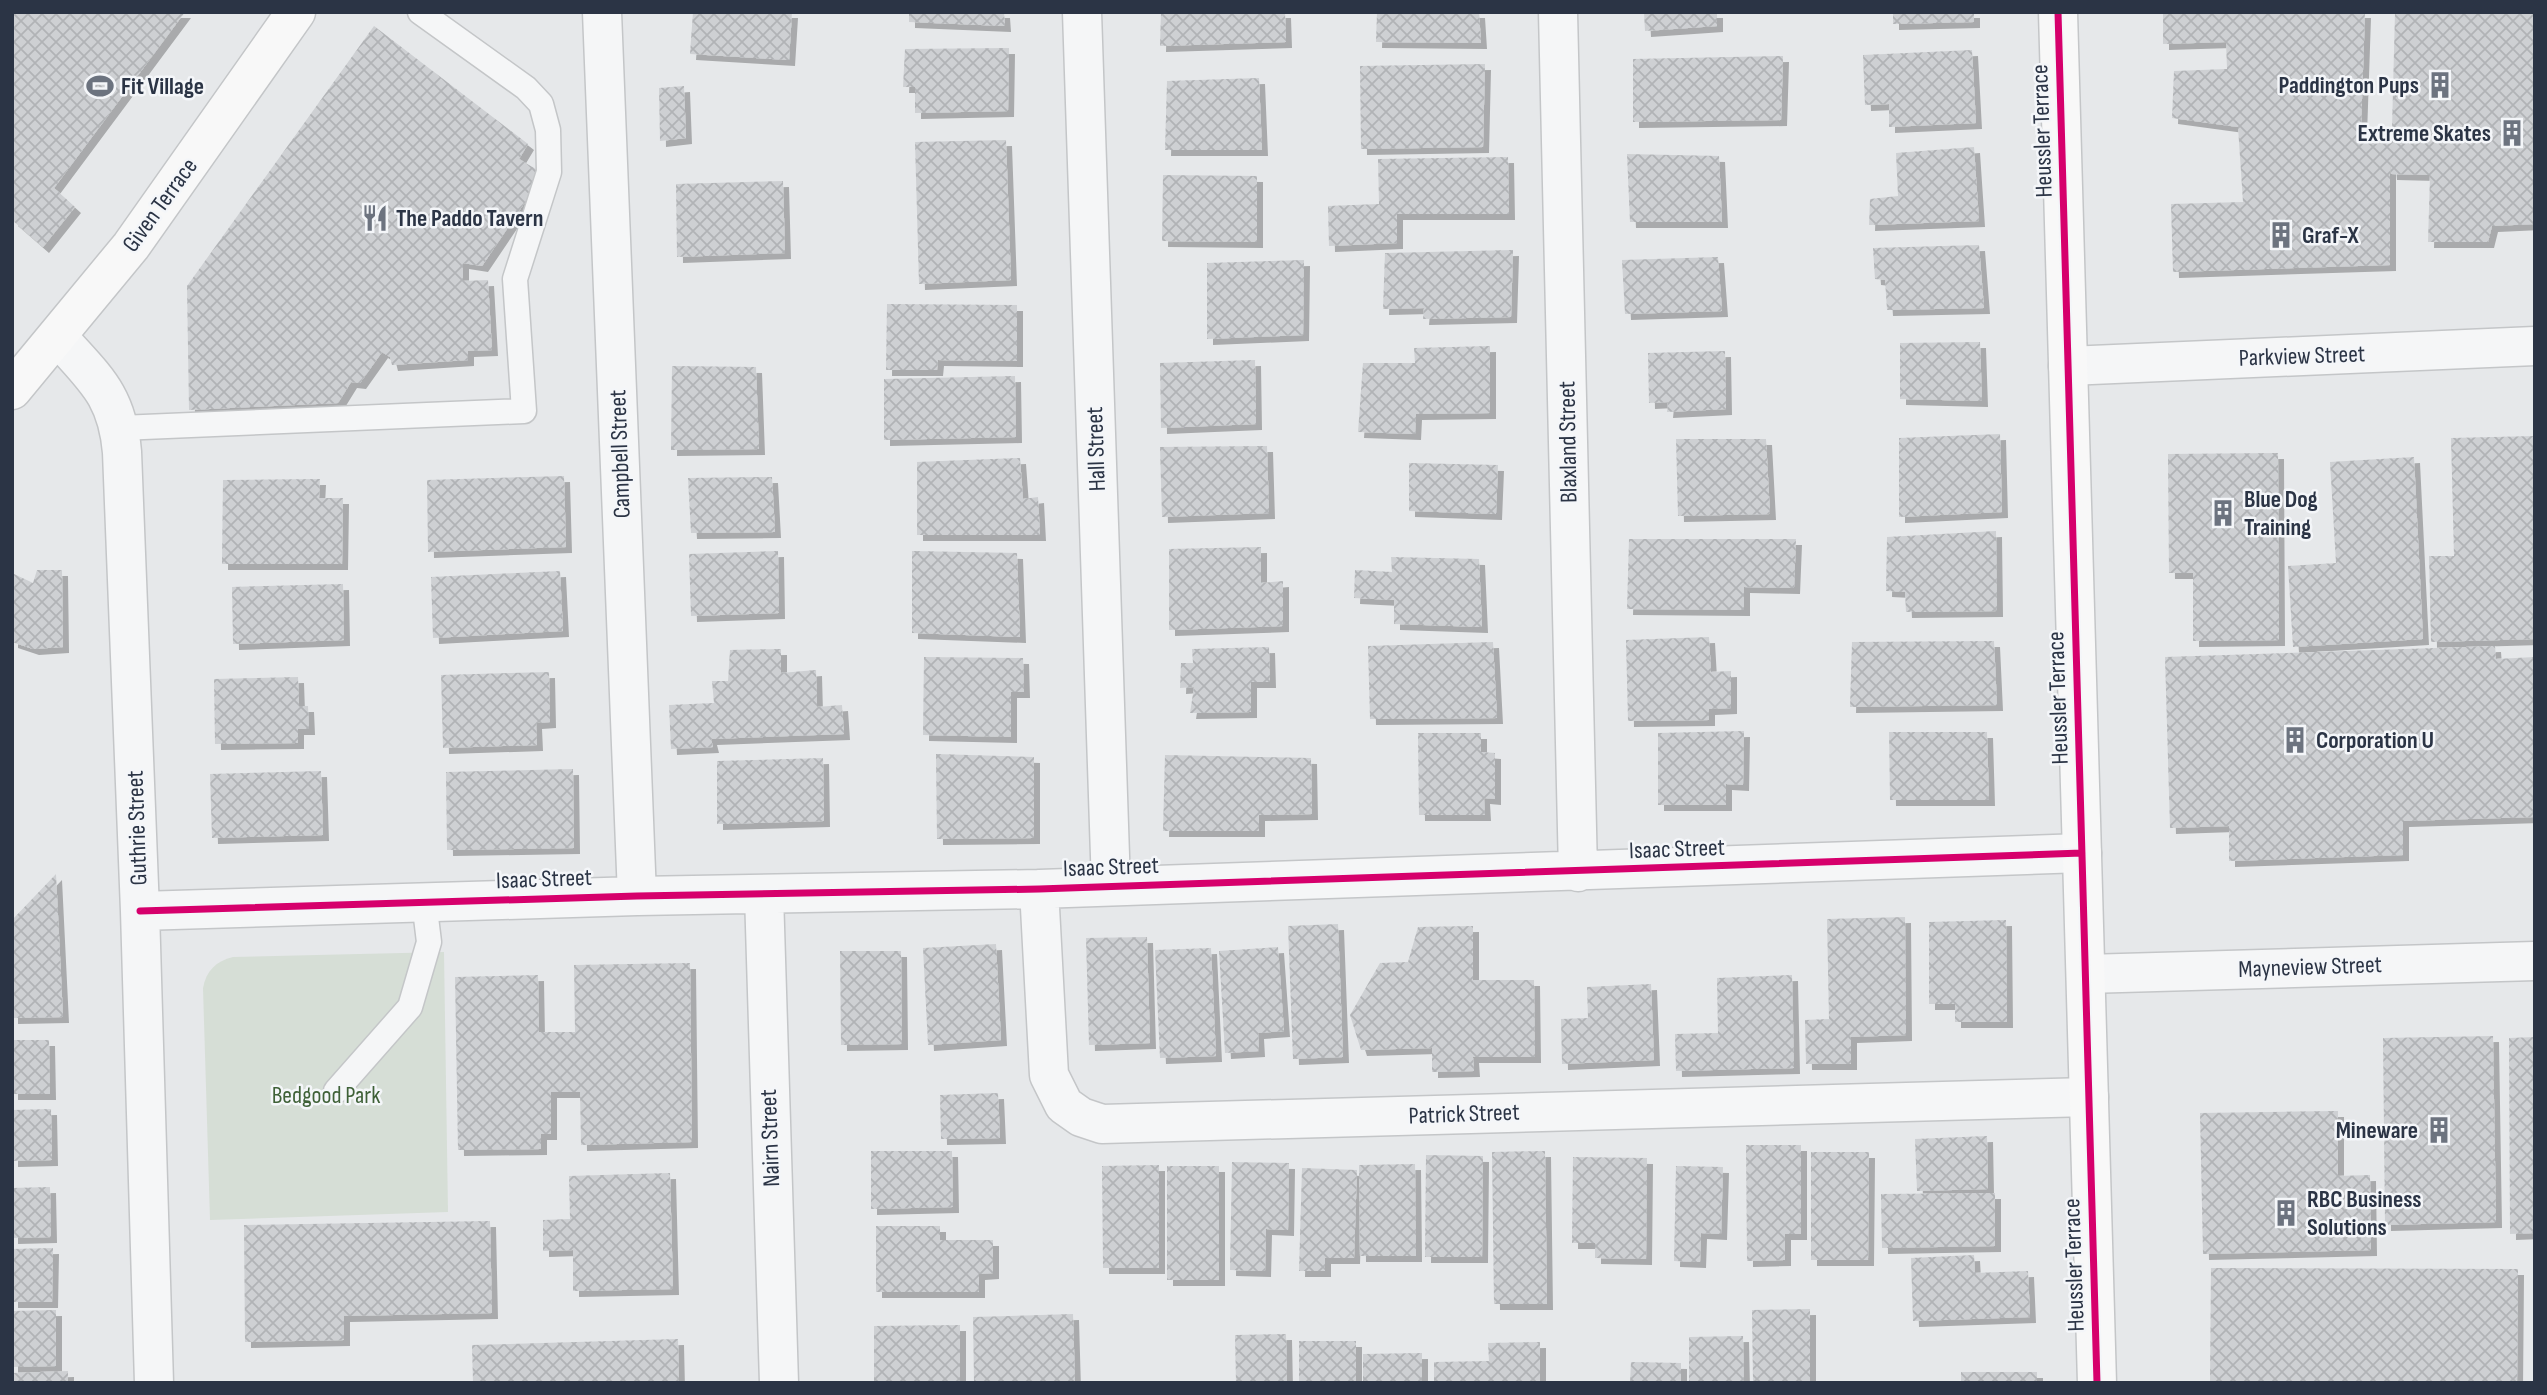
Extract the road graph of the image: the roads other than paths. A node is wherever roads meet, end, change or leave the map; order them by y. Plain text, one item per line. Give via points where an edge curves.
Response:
1 (296, 12) edge
2 (420, 12) edge
3 (602, 12) edge
4 (1082, 12) edge
5 (1559, 12) edge
6 (2058, 12) edge
7 (58, 337) junction
8 (2535, 346) edge
9 (2068, 366) junction
10 (12, 390) edge
11 (120, 428) junction
12 (2082, 853) junction
13 (1578, 872) junction
14 (1111, 886) junction
15 (1039, 889) junction
16 (764, 894) junction
17 (637, 896) junction
18 (424, 901) junction
19 (140, 911) junction
20 (2535, 961) edge
21 (2085, 974) junction
22 (336, 1091) dead end
23 (2089, 1097) junction
24 (154, 1383) edge
25 (779, 1383) edge
26 (2097, 1383) edge

1 - 7 street, Given Terrace via 161,205
2 - 11 lane via 526,88 541,104 548,130 550,172 516,279 524,411
3 - 17 street, Campbell Street
4 - 14 street, Hall Street
5 - 13 street, Blaxland Street
6 - 9 street, Heussler Terrace
7 - 10 street, Given Terrace
7 - 11 street, Guthrie Street via 106,391
8 - 9 street, Parkview Street
9 - 12 street, Heussler Terrace
11 - 19 street, Guthrie Street
12 - 13 street, Isaac Street
12 - 21 street, Heussler Terrace
13 - 14 street, Isaac Street
14 - 15 street, Isaac Street
15 - 16 street, Isaac Street
15 - 23 street, Patrick Street via 1049,1074 1064,1105 1102,1124
16 - 17 street, Isaac Street
16 - 25 street, Nairn Street
17 - 18 street, Isaac Street
18 - 19 street, Isaac Street
18 - 22 lane via 429,942 410,1007
19 - 24 street, Guthrie Street
20 - 21 street, Mayneview Street
21 - 23 street, Heussler Terrace
23 - 26 street, Heussler Terrace

